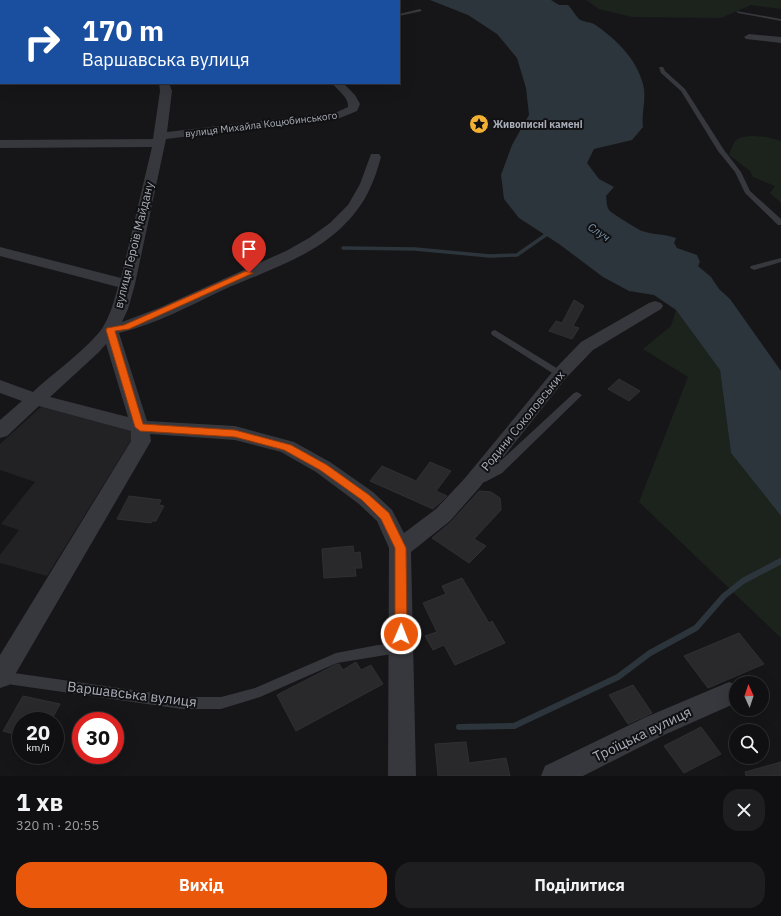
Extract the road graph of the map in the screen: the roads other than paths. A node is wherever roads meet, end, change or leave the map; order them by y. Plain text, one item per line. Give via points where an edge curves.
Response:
1 (420, 10) dead end
2 (738, 12) dead end
3 (400, 15) edge
4 (781, 20) edge
5 (749, 37) dead end
6 (781, 40) edge
7 (661, 68) dead end
8 (164, 84) edge
9 (338, 84) edge
10 (159, 140) junction
11 (0, 144) edge
12 (375, 157) dead end
13 (781, 223) edge
14 (0, 251) edge
15 (781, 260) edge
16 (754, 268) dead end
17 (127, 284) junction
18 (655, 306) dead end
19 (110, 330) junction
20 (496, 333) dead end
21 (560, 374) junction
22 (0, 386) edge
23 (577, 395) dead end
24 (35, 399) junction
25 (140, 427) junction
26 (0, 431) edge
27 (472, 483) junction
28 (400, 548) junction
29 (400, 648) junction
30 (0, 677) edge
31 (729, 694) dead end
32 (402, 776) edge
33 (555, 776) edge

1 - 3 lane
2 - 4 lane
5 - 6 street
7 - 13 lane via 683,90 721,151 738,172 747,192
8 - 10 street, вулиця Героїв Майдану via 166,90
9 - 10 street, вулиця Михайла Коцюбинського via 351,97 354,104 353,109 340,115
10 - 11 street
10 - 17 street, вулиця Героїв Майдану
12 - 19 street via 372,172 359,201 339,222 300,251 126,327
14 - 17 street
15 - 16 lane
17 - 19 street, вулиця Героїв Майдану via 120,309
18 - 21 street, Родини Соколовських via 587,346
19 - 24 street, вулиця Героїв Майдану
19 - 25 street, Варшавська вулиця
20 - 21 lane
21 - 27 street, Родини Соколовських
22 - 24 street
23 - 27 lane via 498,470
24 - 25 street
24 - 26 street, вулиця Героїв Майдану
25 - 28 street via 235,434 287,447 323,467 366,498 385,516
25 - 30 street, Варшавська вулиця via 141,442 132,459
27 - 28 street, Родини Соколовських via 443,515
28 - 29 street
29 - 30 lane, Варшавська вулиця via 336,658 256,693 221,703 182,703
29 - 32 street
31 - 33 street, Троїцька вулиця via 655,726

